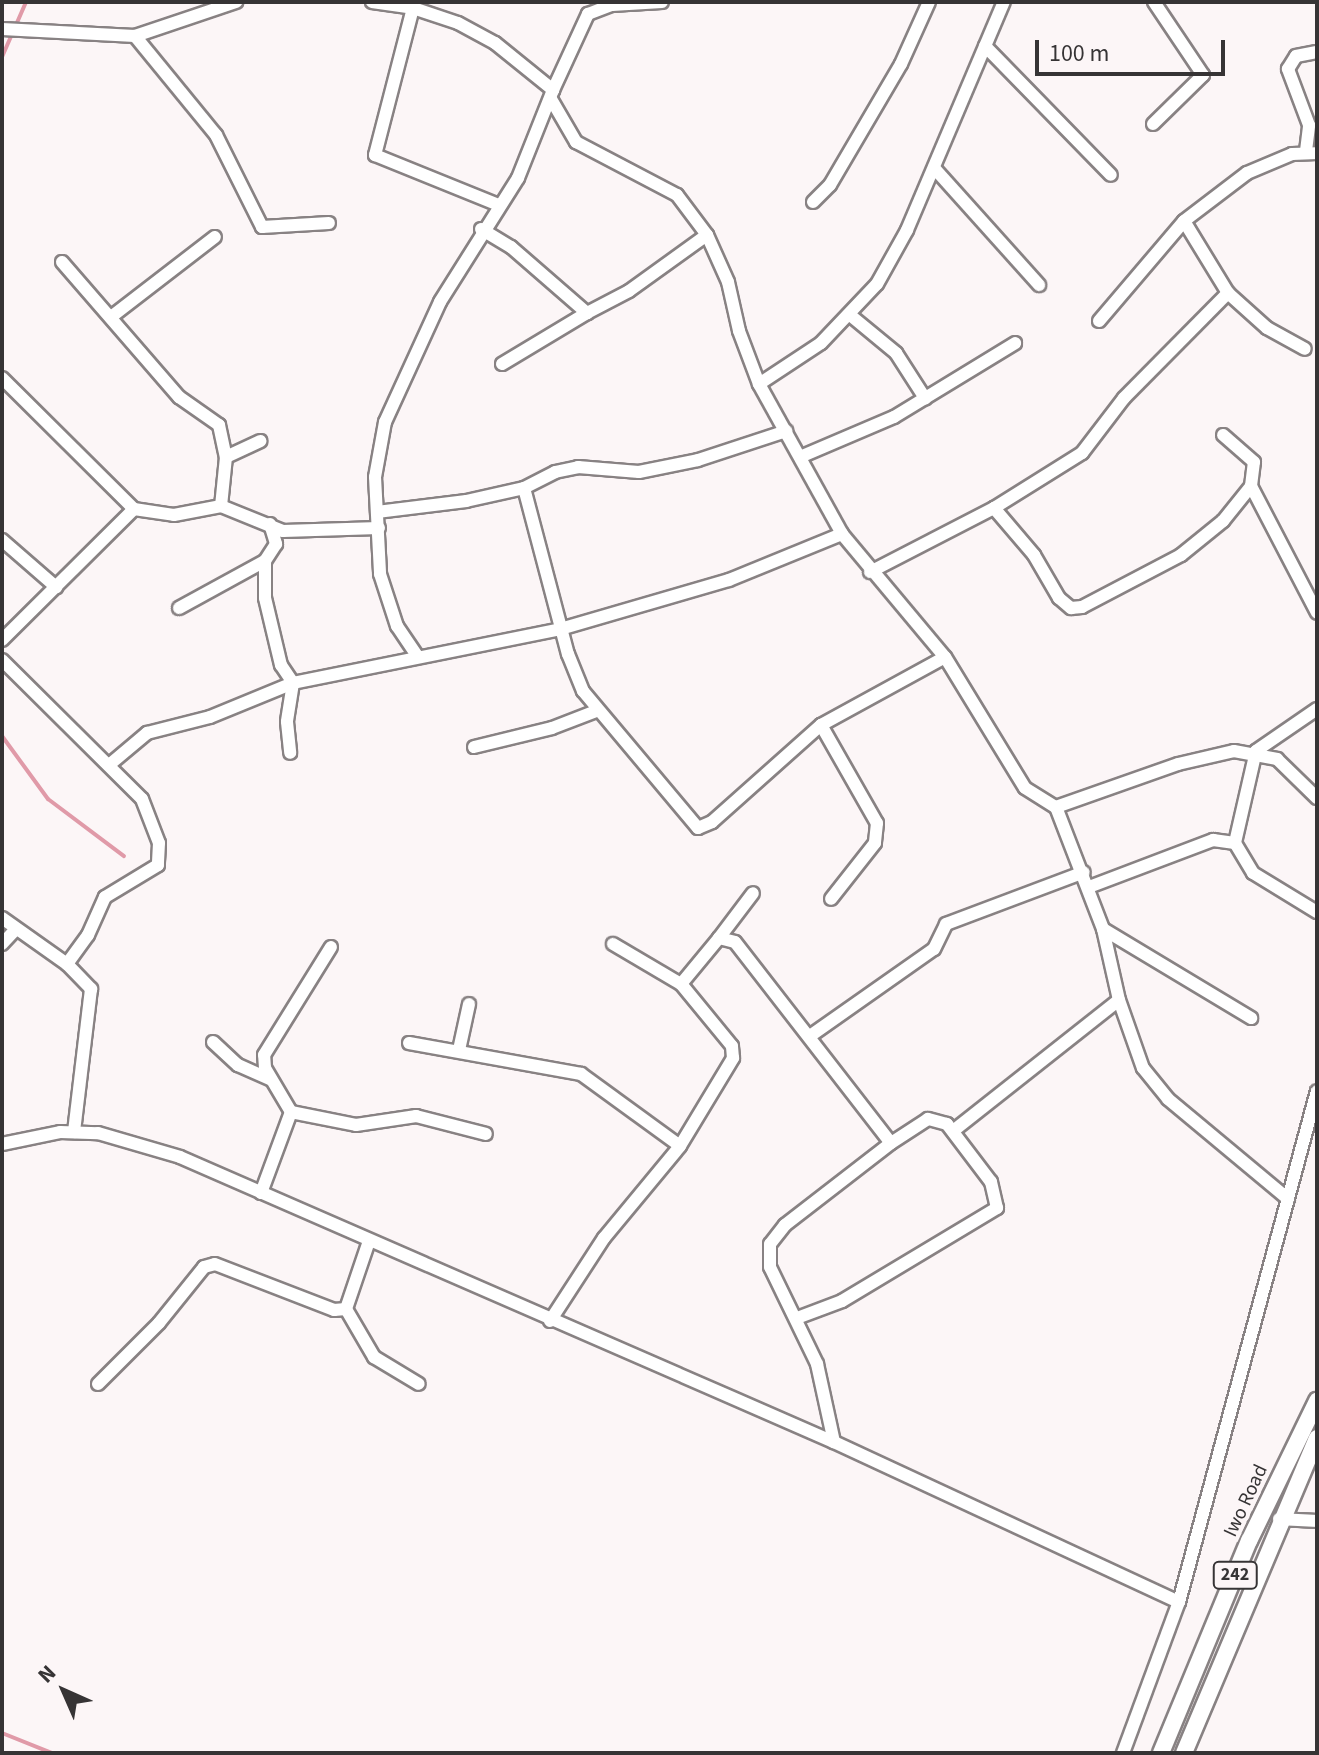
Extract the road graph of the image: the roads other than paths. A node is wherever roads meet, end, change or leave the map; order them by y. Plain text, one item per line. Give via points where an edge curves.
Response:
1 (236, 2) edge
2 (372, 2) edge
3 (662, 2) edge
4 (929, 2) edge
5 (1004, 2) edge
6 (1154, 2) edge
7 (413, 8) junction
8 (2, 29) edge
9 (135, 36) junction
10 (985, 46) junction
11 (1317, 52) edge
12 (552, 95) junction
13 (1153, 124) dead end
14 (1312, 152) edge
15 (935, 169) junction
16 (1111, 175) dead end
17 (813, 202) dead end
18 (499, 205) junction
19 (1184, 221) junction
20 (329, 223) dead end
21 (481, 229) junction
22 (707, 235) junction
23 (215, 237) dead end
24 (62, 262) dead end
25 (1039, 285) dead end
26 (1228, 293) junction
27 (587, 313) junction
28 (850, 315) junction
29 (111, 317) junction
30 (1099, 321) dead end
31 (1015, 343) dead end
32 (1305, 349) dead end
33 (502, 364) dead end
34 (2, 378) edge
35 (759, 384) junction
36 (925, 398) junction
37 (786, 431) junction
38 (1223, 435) dead end
39 (261, 441) dead end
40 (226, 457) junction
41 (800, 457) junction
42 (1251, 486) junction
43 (524, 488) junction
44 (221, 506) junction
45 (994, 508) junction
46 (134, 509) junction
47 (377, 512) junction
48 (270, 524) junction
49 (379, 528) junction
50 (283, 531) junction
51 (842, 534) junction
52 (2, 540) edge
53 (276, 544) junction
54 (265, 561) junction
55 (870, 572) junction
56 (56, 587) junction
57 (179, 608) dead end
58 (1317, 613) edge
59 (560, 629) junction
60 (2, 640) edge
61 (418, 657) junction
62 (945, 657) junction
63 (2, 660) edge
64 (293, 683) junction
65 (1317, 709) edge
66 (596, 711) junction
67 (821, 725) junction
68 (474, 747) dead end
69 (1256, 751) junction
70 (290, 753) dead end
71 (109, 765) junction
72 (1317, 798) edge
73 (1056, 807) junction
74 (1235, 843) junction
75 (1084, 872) junction
76 (1089, 887) junction
77 (753, 893) dead end
78 (831, 899) dead end
79 (1317, 912) edge
80 (2, 918) edge
81 (1103, 929) junction
82 (15, 930) junction
83 (719, 938) junction
84 (2, 944) edge
85 (613, 944) dead end
86 (331, 947) dead end
87 (67, 964) junction
88 (681, 984) junction
89 (1119, 1000) junction
90 (469, 1004) dead end
91 (1251, 1018) dead end
92 (810, 1036) junction
93 (213, 1042) dead end
94 (409, 1043) dead end
95 (459, 1050) junction
96 (274, 1082) junction
97 (1317, 1091) edge
98 (291, 1112) junction
99 (953, 1131) junction
100 (74, 1132) junction
101 (486, 1134) dead end
102 (891, 1143) junction
103 (2, 1144) edge
104 (680, 1146) junction
105 (261, 1193) junction
106 (1288, 1199) junction
107 (369, 1241) junction
108 (346, 1309) junction
109 (797, 1318) junction
110 (550, 1321) junction
111 (98, 1384) dead end
112 (419, 1384) dead end
113 (1317, 1401) edge
114 (1317, 1438) edge
115 (834, 1442) junction
116 (1279, 1519) junction
117 (1317, 1521) edge
118 (1179, 1602) junction
119 (1123, 1753) edge
120 (1161, 1753) edge
121 (1184, 1753) edge

1 - 9 street
2 - 7 street
3 - 12 street via 612,5 588,14
4 - 17 street via 901,64 830,185
5 - 10 street
6 - 13 street via 1203,75
7 - 12 street via 495,43
7 - 18 street via 375,155
8 - 9 street
9 - 20 street via 216,135 262,227
10 - 15 street
10 - 16 street
11 - 14 street via 1296,56 1288,69 1309,125
12 - 18 street via 518,178
12 - 22 street via 576,142 677,195
14 - 19 street via 1247,173
15 - 25 street
15 - 28 street via 877,284
18 - 21 street
19 - 26 street
19 - 30 street
21 - 27 street via 511,247
21 - 47 street via 388,412 375,477
22 - 27 street
22 - 35 street via 728,282
23 - 29 street
24 - 29 street
26 - 32 street via 1267,328
26 - 45 street via 1124,398 1082,453
27 - 33 street
28 - 35 street via 821,343
28 - 36 street via 896,353
29 - 40 street via 179,397 219,425
31 - 36 street
34 - 46 street
35 - 37 street
36 - 41 street
37 - 41 street
37 - 43 street via 698,460 639,472 578,467
38 - 42 street via 1254,462
39 - 40 street
40 - 44 street
41 - 51 street
42 - 45 street via 1223,521 1181,555 1075,609 1059,598 1034,555
42 - 58 street
43 - 47 street
43 - 59 street
44 - 46 street via 174,515
44 - 48 street
45 - 55 street
46 - 56 street
47 - 49 street
48 - 50 street
48 - 53 street
49 - 50 street
49 - 61 street via 386,597
50 - 53 street
51 - 55 street
51 - 59 street via 729,580
52 - 56 street
53 - 54 street
54 - 57 street
54 - 64 street via 265,598 281,665
55 - 62 street
56 - 60 street
59 - 61 street
59 - 66 street
61 - 64 street
62 - 67 street
62 - 73 street via 1025,788
63 - 71 street
64 - 70 street via 287,722
64 - 71 street via 210,717 147,733
65 - 69 street
66 - 67 street via 673,804 701,829
66 - 68 street
67 - 78 street via 877,823 875,843
69 - 72 street via 1277,759
69 - 73 street via 1178,764
69 - 74 street
71 - 87 street via 149,810 161,856 149,872 99,902 88,935
73 - 75 street
74 - 76 street via 1213,840
74 - 79 street via 1253,873
75 - 76 street
75 - 92 street via 946,924 929,953
76 - 81 street
77 - 83 street
80 - 82 street
81 - 89 street
81 - 91 street
82 - 84 street
82 - 87 street
83 - 88 street
83 - 92 street via 744,952
85 - 88 street
86 - 96 street via 270,1042 265,1068
87 - 100 street via 91,989
88 - 104 street via 732,1046 733,1058
89 - 99 street
89 - 106 street via 1153,1084
90 - 95 street
92 - 102 street
93 - 96 street via 238,1065
94 - 95 street
95 - 104 street via 581,1074
96 - 98 street
97 - 106 street
98 - 101 street via 356,1125 416,1116
98 - 105 street
99 - 102 street via 928,1119
99 - 109 street via 991,1182 997,1208 842,1301
100 - 103 street
100 - 105 street via 156,1148
102 - 109 street via 785,1225 770,1244 770,1267
104 - 110 street via 604,1238
105 - 107 street
106 - 118 street
107 - 108 street
107 - 110 street
108 - 111 street via 334,1310 215,1264 204,1267 159,1323
108 - 112 street via 374,1357
109 - 115 street via 817,1364
110 - 115 street
113 - 120 main road, Iwo Road / 242 via 1249,1541
114 - 116 main road, Iwo Road
115 - 118 street
116 - 117 street
116 - 121 main road, Iwo Road
118 - 119 street

